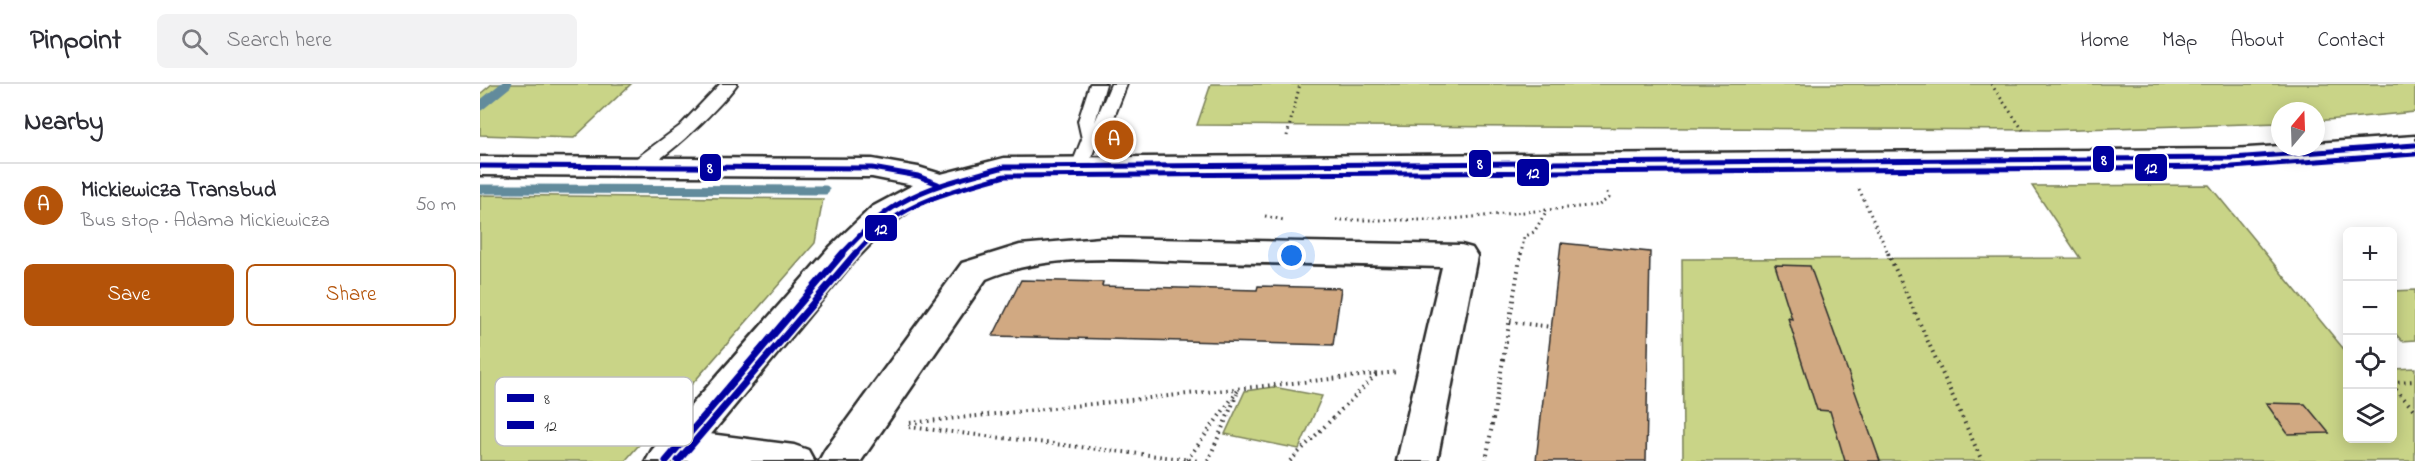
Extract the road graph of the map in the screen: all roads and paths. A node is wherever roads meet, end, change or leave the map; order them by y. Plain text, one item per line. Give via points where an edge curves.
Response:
1 (729, 84) edge
2 (1098, 84) edge
3 (1119, 84) edge
4 (1300, 84) edge
5 (1991, 84) edge
6 (2415, 145) edge
7 (1085, 152) junction
8 (2044, 160) junction
9 (1846, 161) junction
10 (1280, 163) junction
11 (480, 166) edge
12 (636, 167) junction
13 (938, 184) junction
14 (1606, 188) dead end
15 (1547, 210) junction
16 (1265, 216) dead end
17 (1294, 220) dead end
18 (1330, 220) dead end
19 (1510, 322) junction
20 (1552, 327) dead end
21 (1436, 373) junction
22 (1377, 374) junction
23 (2415, 381) edge
24 (2397, 383) edge
25 (1240, 388) junction
26 (2397, 389) edge
27 (2415, 411) edge
28 (879, 423) junction
29 (693, 429) edge
30 (673, 453) edge
31 (1186, 460) edge
32 (794, 461) edge
33 (839, 461) edge
34 (1200, 461) edge
35 (1208, 461) edge
36 (1290, 461) edge
37 (1418, 461) edge
38 (1486, 461) edge
39 (1982, 461) edge

1 - 12 lane via 686,130
2 - 7 lane via 1086,121
3 - 7 lane via 1105,120
4 - 10 path
5 - 8 path
6 - 8 street via 2232,158
7 - 10 street
7 - 13 street
8 - 9 street
9 - 10 street
9 - 39 path
11 - 12 street
12 - 13 street via 872,168 918,176
13 - 29 street via 890,210 842,254
14 - 15 path via 1609,198 1599,205
15 - 18 path via 1441,220
15 - 19 path via 1534,232 1524,237
16 - 17 path
19 - 20 path
19 - 38 path
21 - 22 path
21 - 28 street via 1461,256 1053,251 1014,257 974,271
21 - 37 street
22 - 25 path
22 - 36 path
23 - 24 path
25 - 28 path
25 - 31 path
25 - 35 path
26 - 27 path
28 - 31 path
28 - 33 street
30 - 32 street
31 - 34 path

